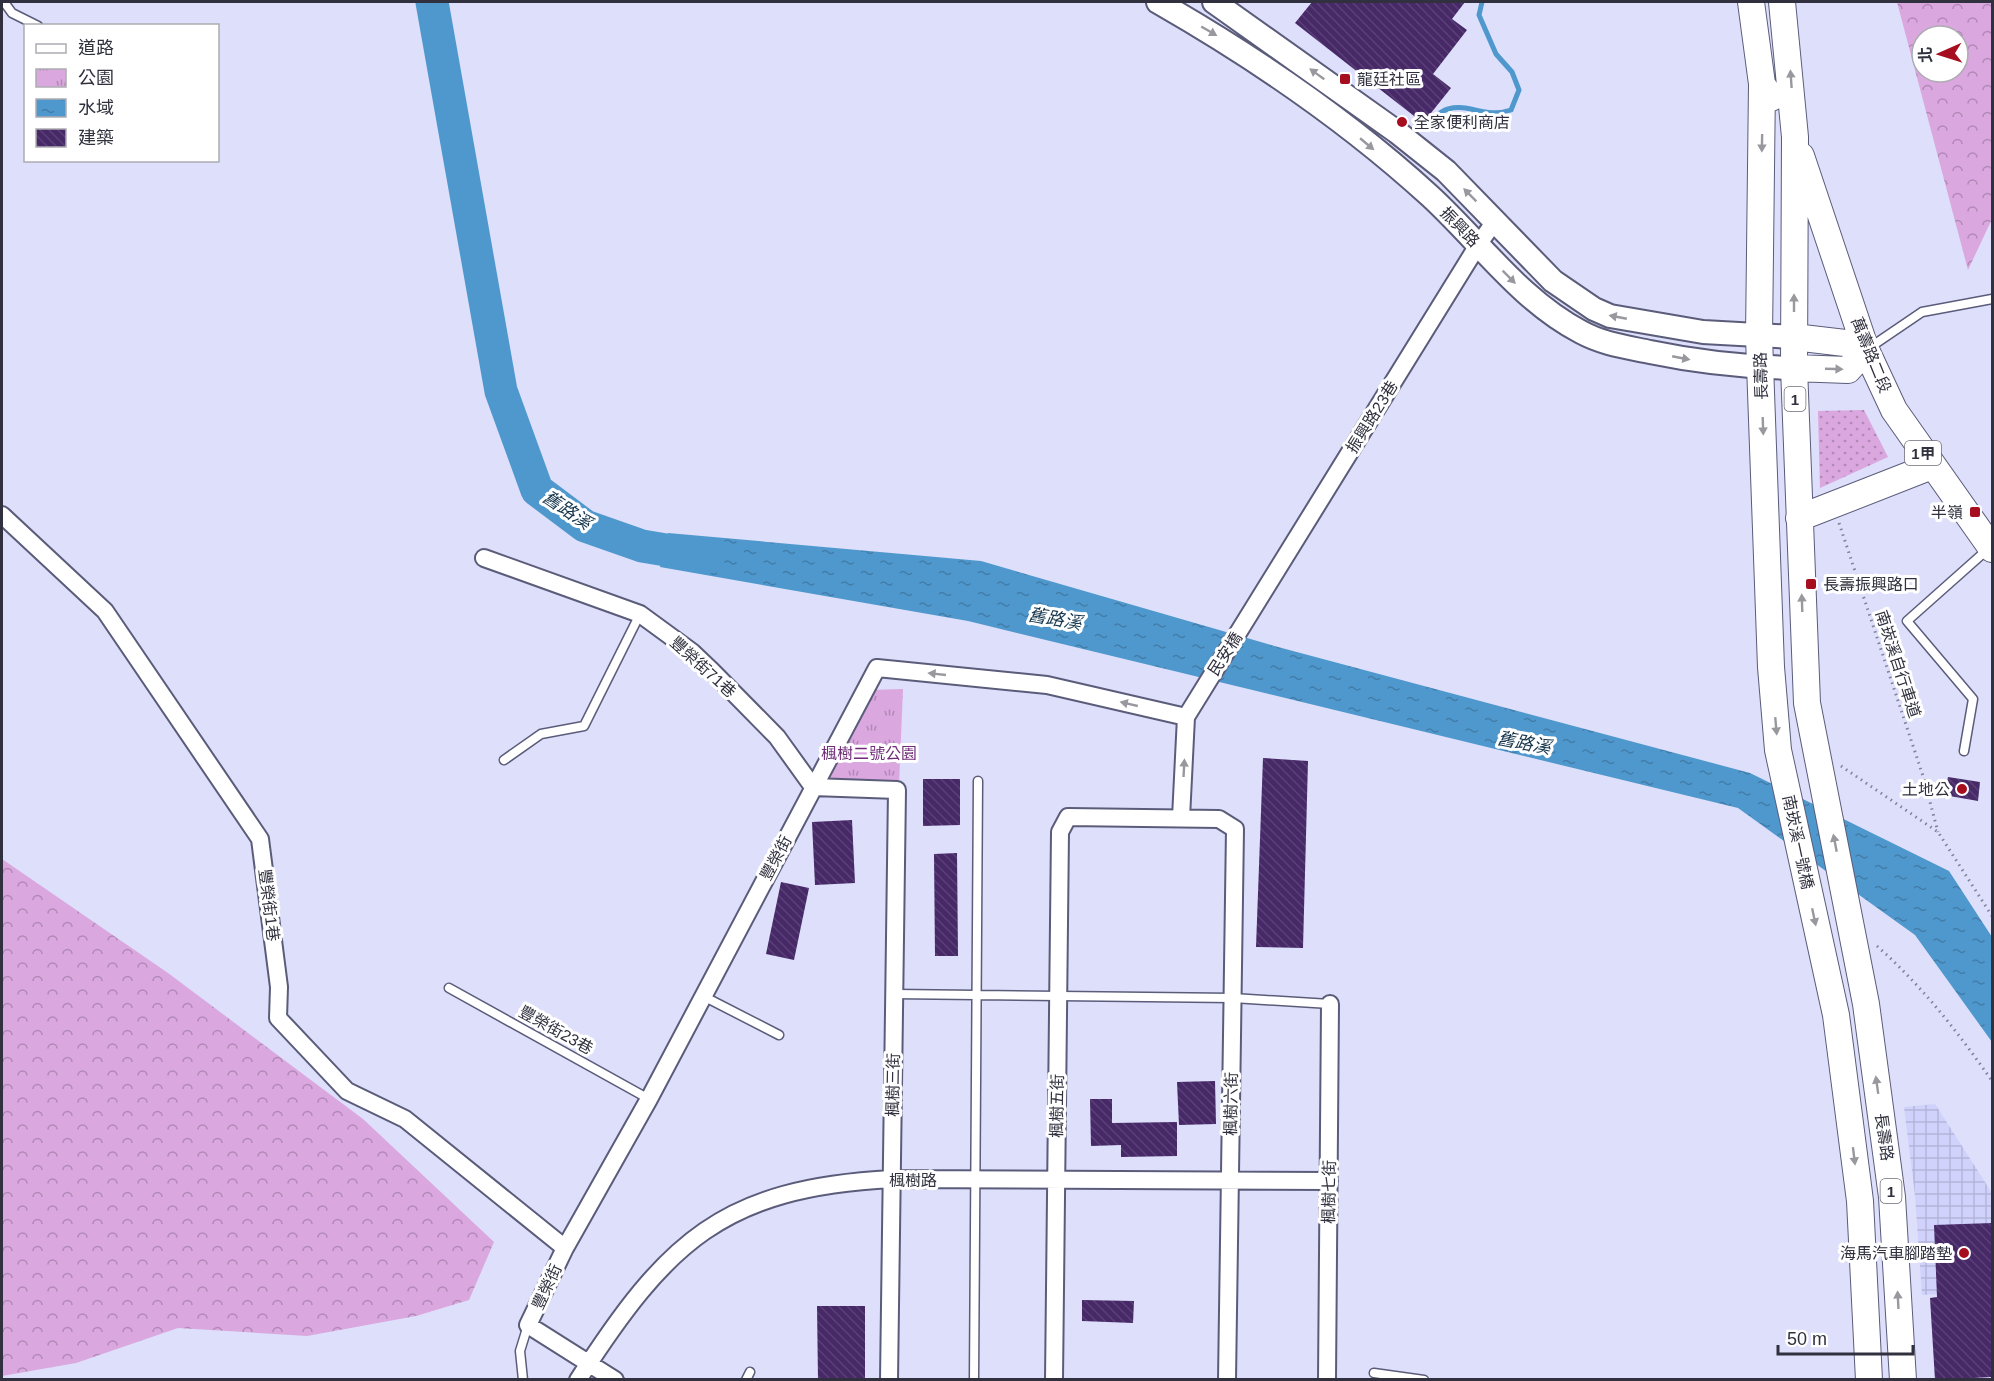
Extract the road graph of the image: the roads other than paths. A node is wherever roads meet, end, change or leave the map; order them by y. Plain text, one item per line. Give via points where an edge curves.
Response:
1 (4, 2) edge
2 (1158, 2) edge
3 (1214, 2) edge
4 (1751, 2) edge
5 (1782, 2) edge
6 (34, 24) edge
7 (1762, 84) junction
8 (1795, 137) junction
9 (1495, 221) junction
10 (1478, 245) junction
11 (1992, 299) edge
12 (1760, 337) junction
13 (1794, 337) junction
14 (1866, 350) junction
15 (1761, 368) junction
16 (1794, 368) junction
17 (1932, 466) junction
18 (2, 515) edge
19 (1799, 518) junction
20 (1992, 548) edge
21 (484, 558) dead end
22 (640, 614) junction
23 (1251, 614) joint
24 (1771, 667) joint
25 (1186, 717) junction
26 (1964, 751) dead end
27 (504, 760) dead end
28 (978, 782) dead end
29 (813, 787) junction
30 (1181, 818) junction
31 (449, 988) dead end
32 (894, 994) junction
33 (703, 996) junction
34 (978, 996) junction
35 (1058, 997) junction
36 (1233, 998) junction
37 (1330, 1004) joint
38 (1836, 1015) joint
39 (779, 1035) dead end
40 (649, 1099) junction
41 (892, 1179) junction
42 (976, 1180) junction
43 (1056, 1180) junction
44 (1230, 1181) junction
45 (1329, 1181) junction
46 (565, 1248) junction
47 (528, 1325) junction
48 (588, 1365) junction
49 (1374, 1373) dead end
50 (523, 1380) edge
51 (578, 1380) edge
52 (615, 1380) edge
53 (890, 1380) edge
54 (974, 1380) edge
55 (1054, 1380) edge
56 (1227, 1380) edge
57 (1327, 1380) edge
58 (1424, 1380) edge
59 (1869, 1380) edge
60 (1903, 1380) edge

1 - 6 lane via 12,13
2 -> 10 street, 振興路 via 1219,36 1332,115 1430,196
9 -> 3 street, 振興路 via 1446,171 1397,132
4 - 7 main road, 萬壽路二段 / 1
8 -> 5 main road, 萬壽路二段 / 1
7 - 8 main road, 萬壽路二段 / 1甲
7 -> 12 main road, 長壽路 / 1
13 -> 8 main road, 長壽路 / 1
8 - 14 main road, 萬壽路二段 / 1甲
9 - 10 street, 振興路23巷
12 -> 9 street, 振興路 via 1610,316 1553,281
10 -> 15 street, 振興路 via 1527,295 1580,332 1605,344 1703,363
10 - 23 street, 振興路23巷
11 - 14 lane via 1922,312
12 - 13 street, 振興路
12 - 15 main road, 長壽路 / 1
13 - 14 main road via 1845,343
13 - 16 main road, 長壽路 / 1
16 -> 14 main road via 1848,370
14 - 17 main road, 萬壽路二段 / 1甲 via 1894,410
15 - 16 street, 振興路
15 -> 24 main road, 長壽路 / 1
16 - 19 main road, 長壽路 / 1
17 - 19 main road
17 - 20 main road, 萬壽路二段 / 1甲
18 - 46 street, 豐榮街1巷 via 105,611 260,838 279,987 278,1018 347,1091 405,1119
60 -> 19 main road, 長壽路 / 1 via 1892,1197 1866,1004 1807,703
20 - 26 lane via 1907,621 1972,699
21 - 22 street, 豐榮街71巷
22 - 27 lane via 584,726 541,734
22 - 29 street, 豐榮街71巷 via 705,665 777,737
23 - 25 street, 民安橋
24 -> 38 main road, 南崁溪一號橋 / 1 via 1778,750
25 -> 29 street, 豐榮街 via 1047,685 877,668
30 -> 25 street
28 - 34 lane
29 - 32 street, 楓樹三街 via 897,790
29 - 33 street, 豐榮街
30 - 35 street, 楓樹五街 via 1068,817 1060,831
30 - 36 street, 楓樹六街 via 1219,819 1236,829
31 - 40 lane, 豐榮街23巷
32 - 34 lane
32 - 41 street, 楓樹三街
33 - 39 lane
33 - 40 street, 豐榮街
34 - 35 lane
34 - 42 lane
35 - 36 lane
35 - 43 street, 楓樹五街
36 - 37 lane
36 - 44 street, 楓樹六街
37 - 45 street, 楓樹七街
38 -> 59 main road, 長壽路 / 1 via 1860,1201
40 - 46 street, 豐榮街
41 - 42 street, 楓樹路
41 - 48 street, 楓樹路 via 841,1182 802,1190 742,1208 703,1230 672,1255 638,1292
41 - 53 street, 楓樹三街
42 - 43 street, 楓樹路
42 - 54 lane
43 - 44 street, 楓樹路
43 - 55 street, 楓樹五街
44 - 45 street, 楓樹路
44 - 56 street, 楓樹六街
45 - 57 street, 楓樹七街
46 - 47 street, 豐榮街
47 - 48 street
47 - 50 lane via 520,1351
48 - 51 street, 楓樹路
48 - 52 street
49 - 58 lane

